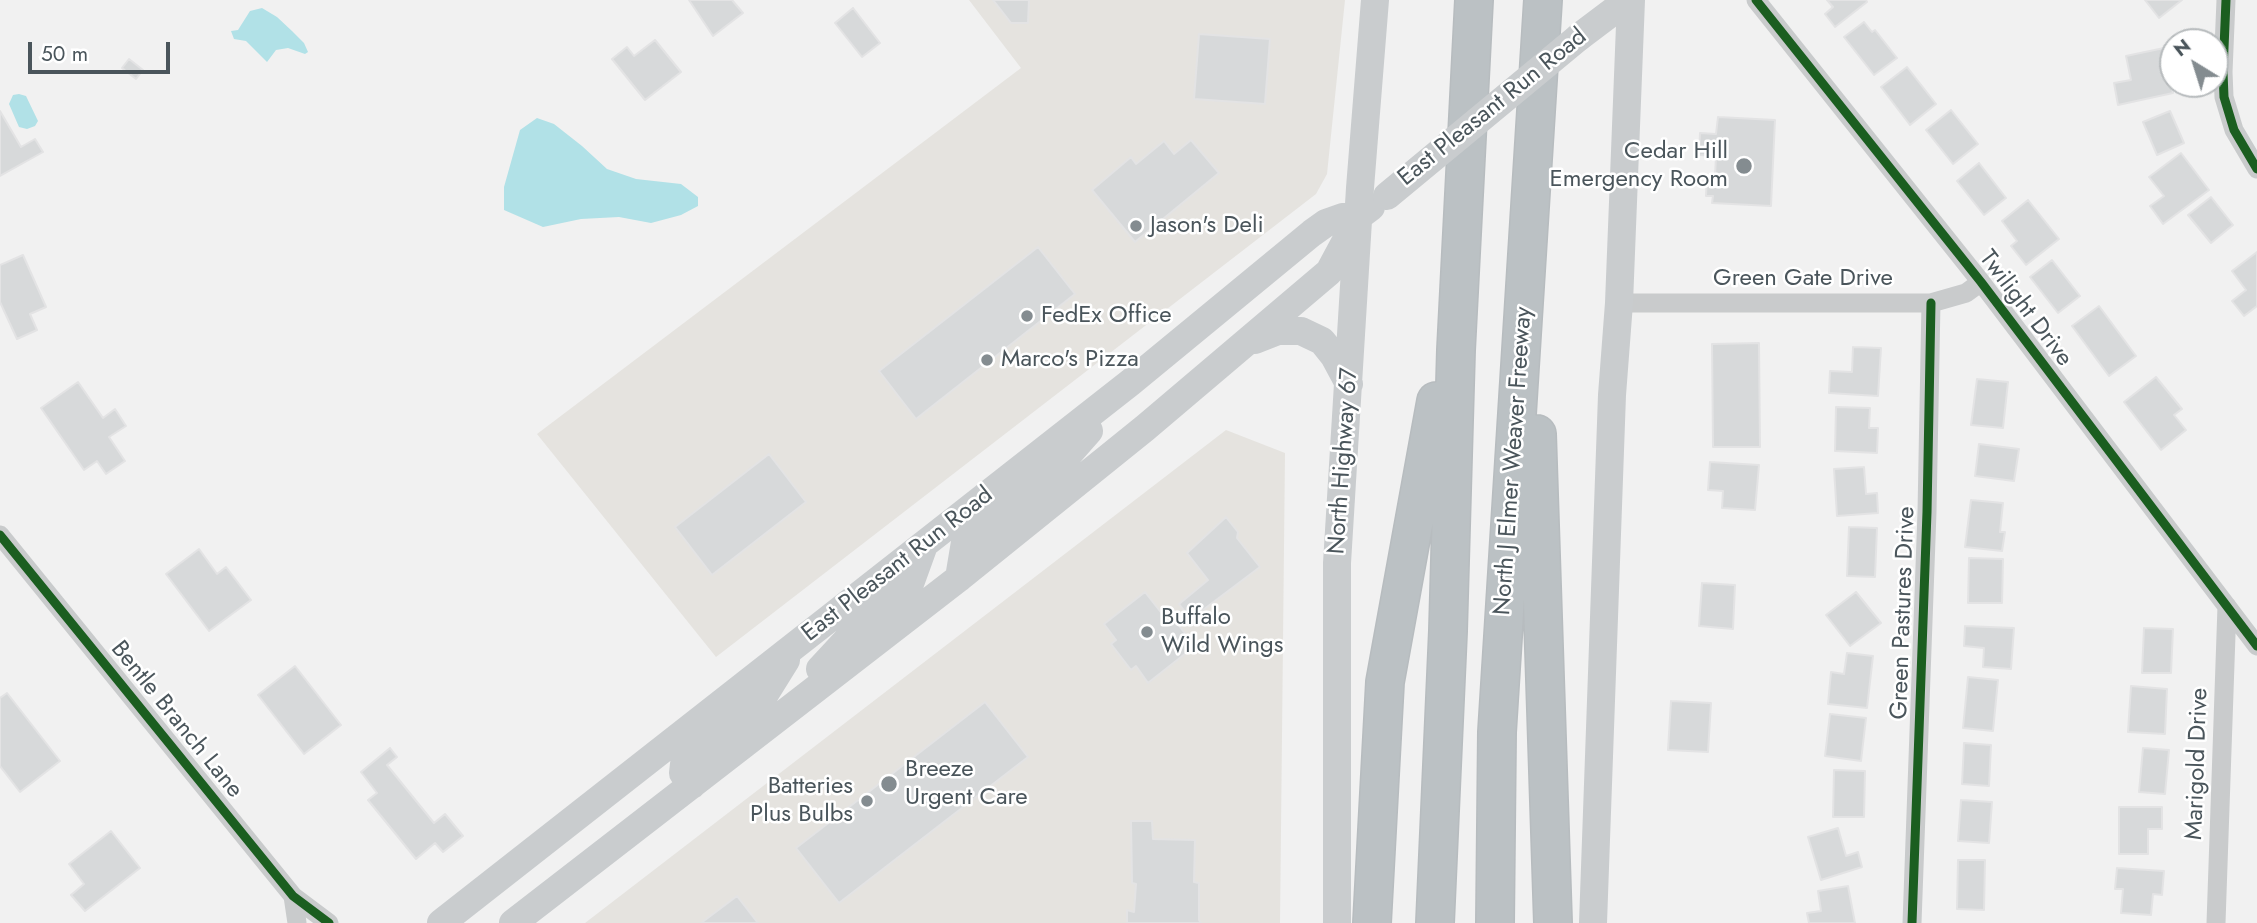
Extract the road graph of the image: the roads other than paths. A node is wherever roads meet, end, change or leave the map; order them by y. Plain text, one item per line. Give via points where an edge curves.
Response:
1 (1375, 0) edge
2 (1475, 0) edge
3 (1543, 0) edge
4 (1630, 0) edge
5 (1756, 0) edge
6 (2226, 0) edge
7 (2257, 169) edge
8 (1530, 202) junction
9 (1359, 216) junction
10 (1461, 248) junction
11 (1981, 282) junction
12 (1619, 303) junction
13 (1931, 303) junction
14 (1242, 345) junction
15 (1131, 382) junction
16 (1349, 384) junction
17 (0, 534) edge
18 (924, 545) junction
19 (959, 578) junction
20 (2227, 607) junction
21 (794, 646) junction
22 (2257, 646) edge
23 (763, 730) junction
24 (692, 785) junction
25 (293, 896) junction
26 (297, 923) edge
27 (329, 923) edge
28 (441, 923) edge
29 (513, 923) edge
30 (1337, 923) edge
31 (1372, 923) edge
32 (1436, 923) edge
33 (1495, 923) edge
34 (1553, 923) edge
35 (1593, 923) edge
36 (1912, 923) edge
37 (2216, 923) edge

1 - 9 main road, North Highway 67
2 - 10 highway
3 - 8 highway, North J Elmer Weaver Freeway
4 - 9 main road, East Pleasant Run Road, bridge
4 - 12 main road
5 - 11 street, Twilight Drive
6 - 7 street via 2224,97 2234,130
8 - 33 highway, North J Elmer Weaver Freeway via 1497,732
8 - 34 highway
9 - 14 main road, East Pleasant Run Road via 1329,272
9 - 15 main road, East Pleasant Run Road via 1326,223 1312,233
9 - 16 main road, North Highway 67
10 - 31 highway via 1385,682
10 - 32 highway
11 - 13 street, Green Gate Drive via 1966,293
11 - 20 street, Twilight Drive
12 - 13 street, Green Gate Drive
12 - 35 main road
13 - 36 street, Green Pastures Drive
14 - 16 main road via 1278,331 1301,331 1322,341
14 - 19 main road, East Pleasant Run Road
15 - 18 main road, East Pleasant Run Road
15 - 19 main road via 1052,473 965,542
16 - 30 main road, North Highway 67 via 1337,564
17 - 25 street, Bentle Branch Lane
18 - 21 main road, East Pleasant Run Road
18 - 23 main road via 907,592 846,641
19 - 23 main road, East Pleasant Run Road
20 - 22 street, Twilight Drive
20 - 37 street, Marigold Drive
21 - 24 main road via 764,697 684,764 683,773
21 - 28 main road, East Pleasant Run Road
23 - 24 main road, East Pleasant Run Road
24 - 29 main road, East Pleasant Run Road
25 - 26 street
25 - 27 street, Bentle Branch Lane

